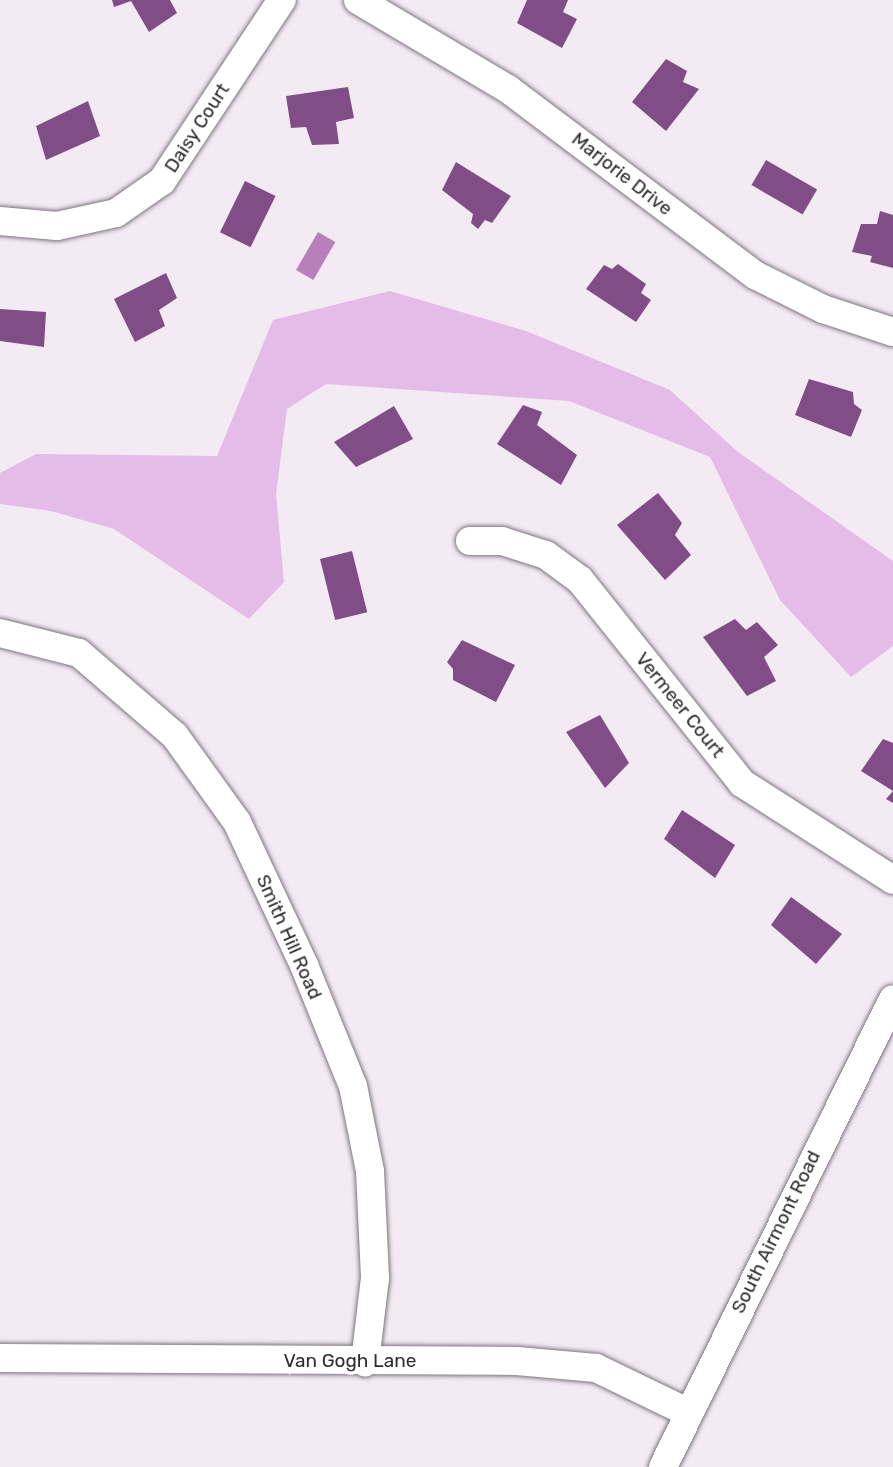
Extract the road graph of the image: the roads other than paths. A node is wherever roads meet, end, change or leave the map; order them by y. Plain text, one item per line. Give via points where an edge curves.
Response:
1 (282, 0) edge
2 (358, 0) edge
3 (0, 220) edge
4 (893, 332) edge
5 (470, 541) dead end
6 (0, 633) edge
7 (893, 880) edge
8 (893, 999) edge
9 (882, 1041) edge
10 (0, 1358) edge
11 (365, 1362) junction
12 (689, 1413) junction
13 (663, 1467) edge

1 - 3 street, Daisy Court via 162,181 116,213 57,226
2 - 4 street, Marjorie Drive via 508,89 755,275 823,309
5 - 7 street, Vermeer Court via 502,541 546,555 580,580 742,783
6 - 11 street, Smith Hill Road via 79,653 176,736 237,822 304,965 353,1086 370,1171 373,1251
8 - 9 street, South Airmont Road
9 - 12 street, South Airmont Road
10 - 11 street, Van Gogh Lane
11 - 12 street, Van Gogh Lane via 517,1361 596,1368
12 - 13 street, South Airmont Road

